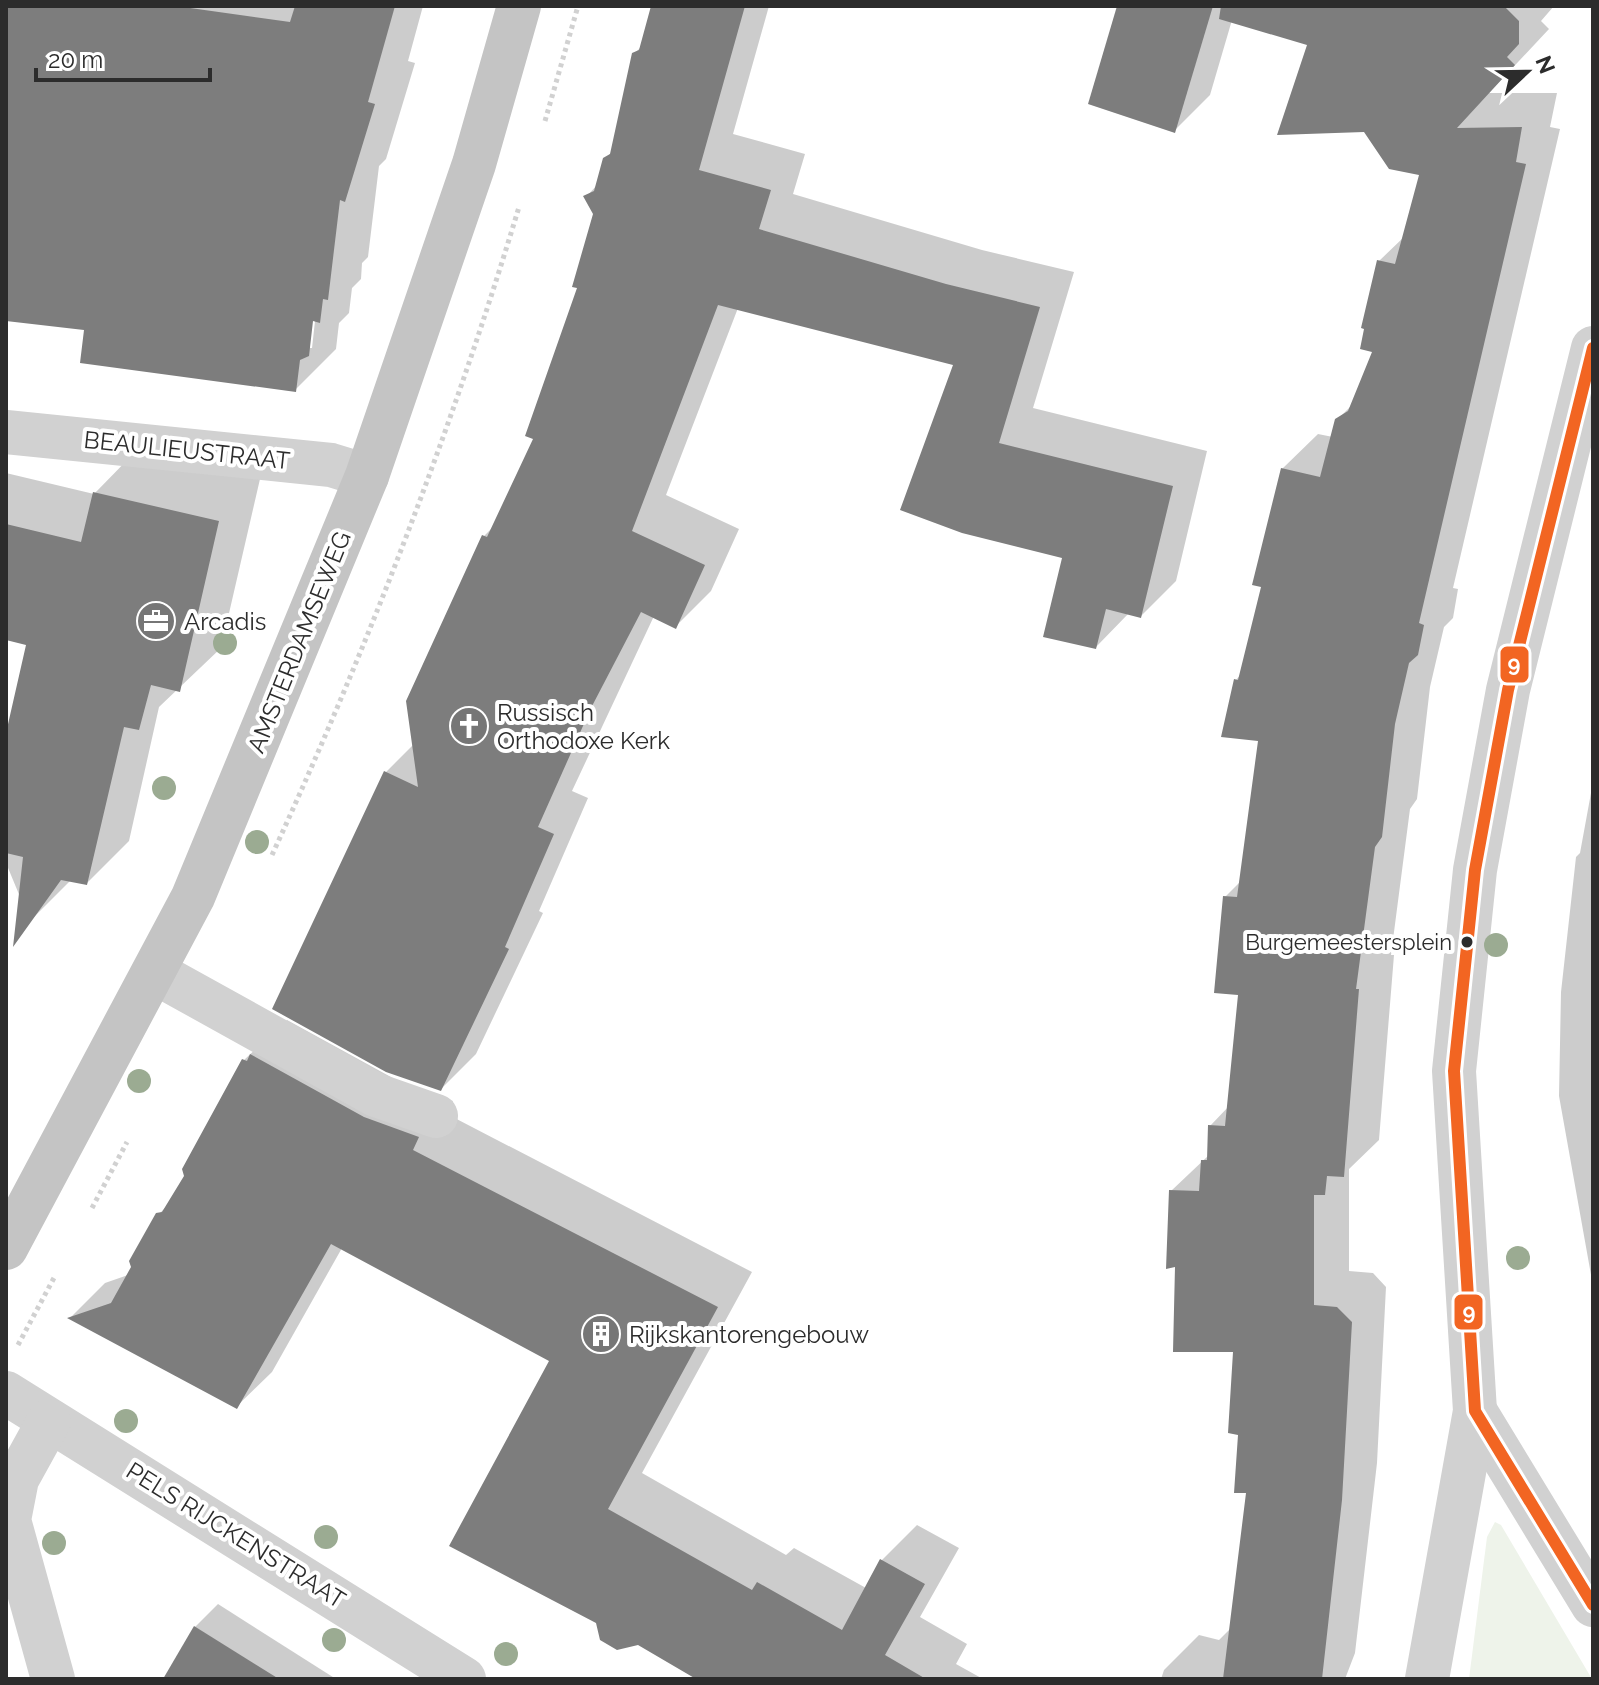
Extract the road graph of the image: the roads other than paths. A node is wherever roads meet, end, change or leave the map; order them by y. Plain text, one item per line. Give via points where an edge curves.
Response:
1 (519, 6) edge
2 (1593, 348) edge
3 (6, 432) edge
4 (367, 476) junction
5 (154, 972) junction
6 (436, 1116) dead end
7 (6, 1248) edge
8 (6, 1393) edge
9 (1475, 1411) junction
10 (49, 1421) junction
11 (1593, 1605) edge
12 (53, 1679) edge
13 (464, 1679) edge
14 (1427, 1679) edge

1 - 4 main road, AMSTERDAMSEWEG via 474,164
2 - 9 street via 1508,690 1475,870 1454,1071
3 - 4 street, BEAULIEUSTRAAT via 331,465
4 - 5 main road, AMSTERDAMSEWEG via 193,897
5 - 6 street via 376,1095
5 - 7 main road, AMSTERDAMSEWEG
8 - 10 street, PELS RIJCKENSTRAAT
9 - 11 street
9 - 14 street
10 - 12 street via 17,1479 9,1520
10 - 13 street, PELS RIJCKENSTRAAT

